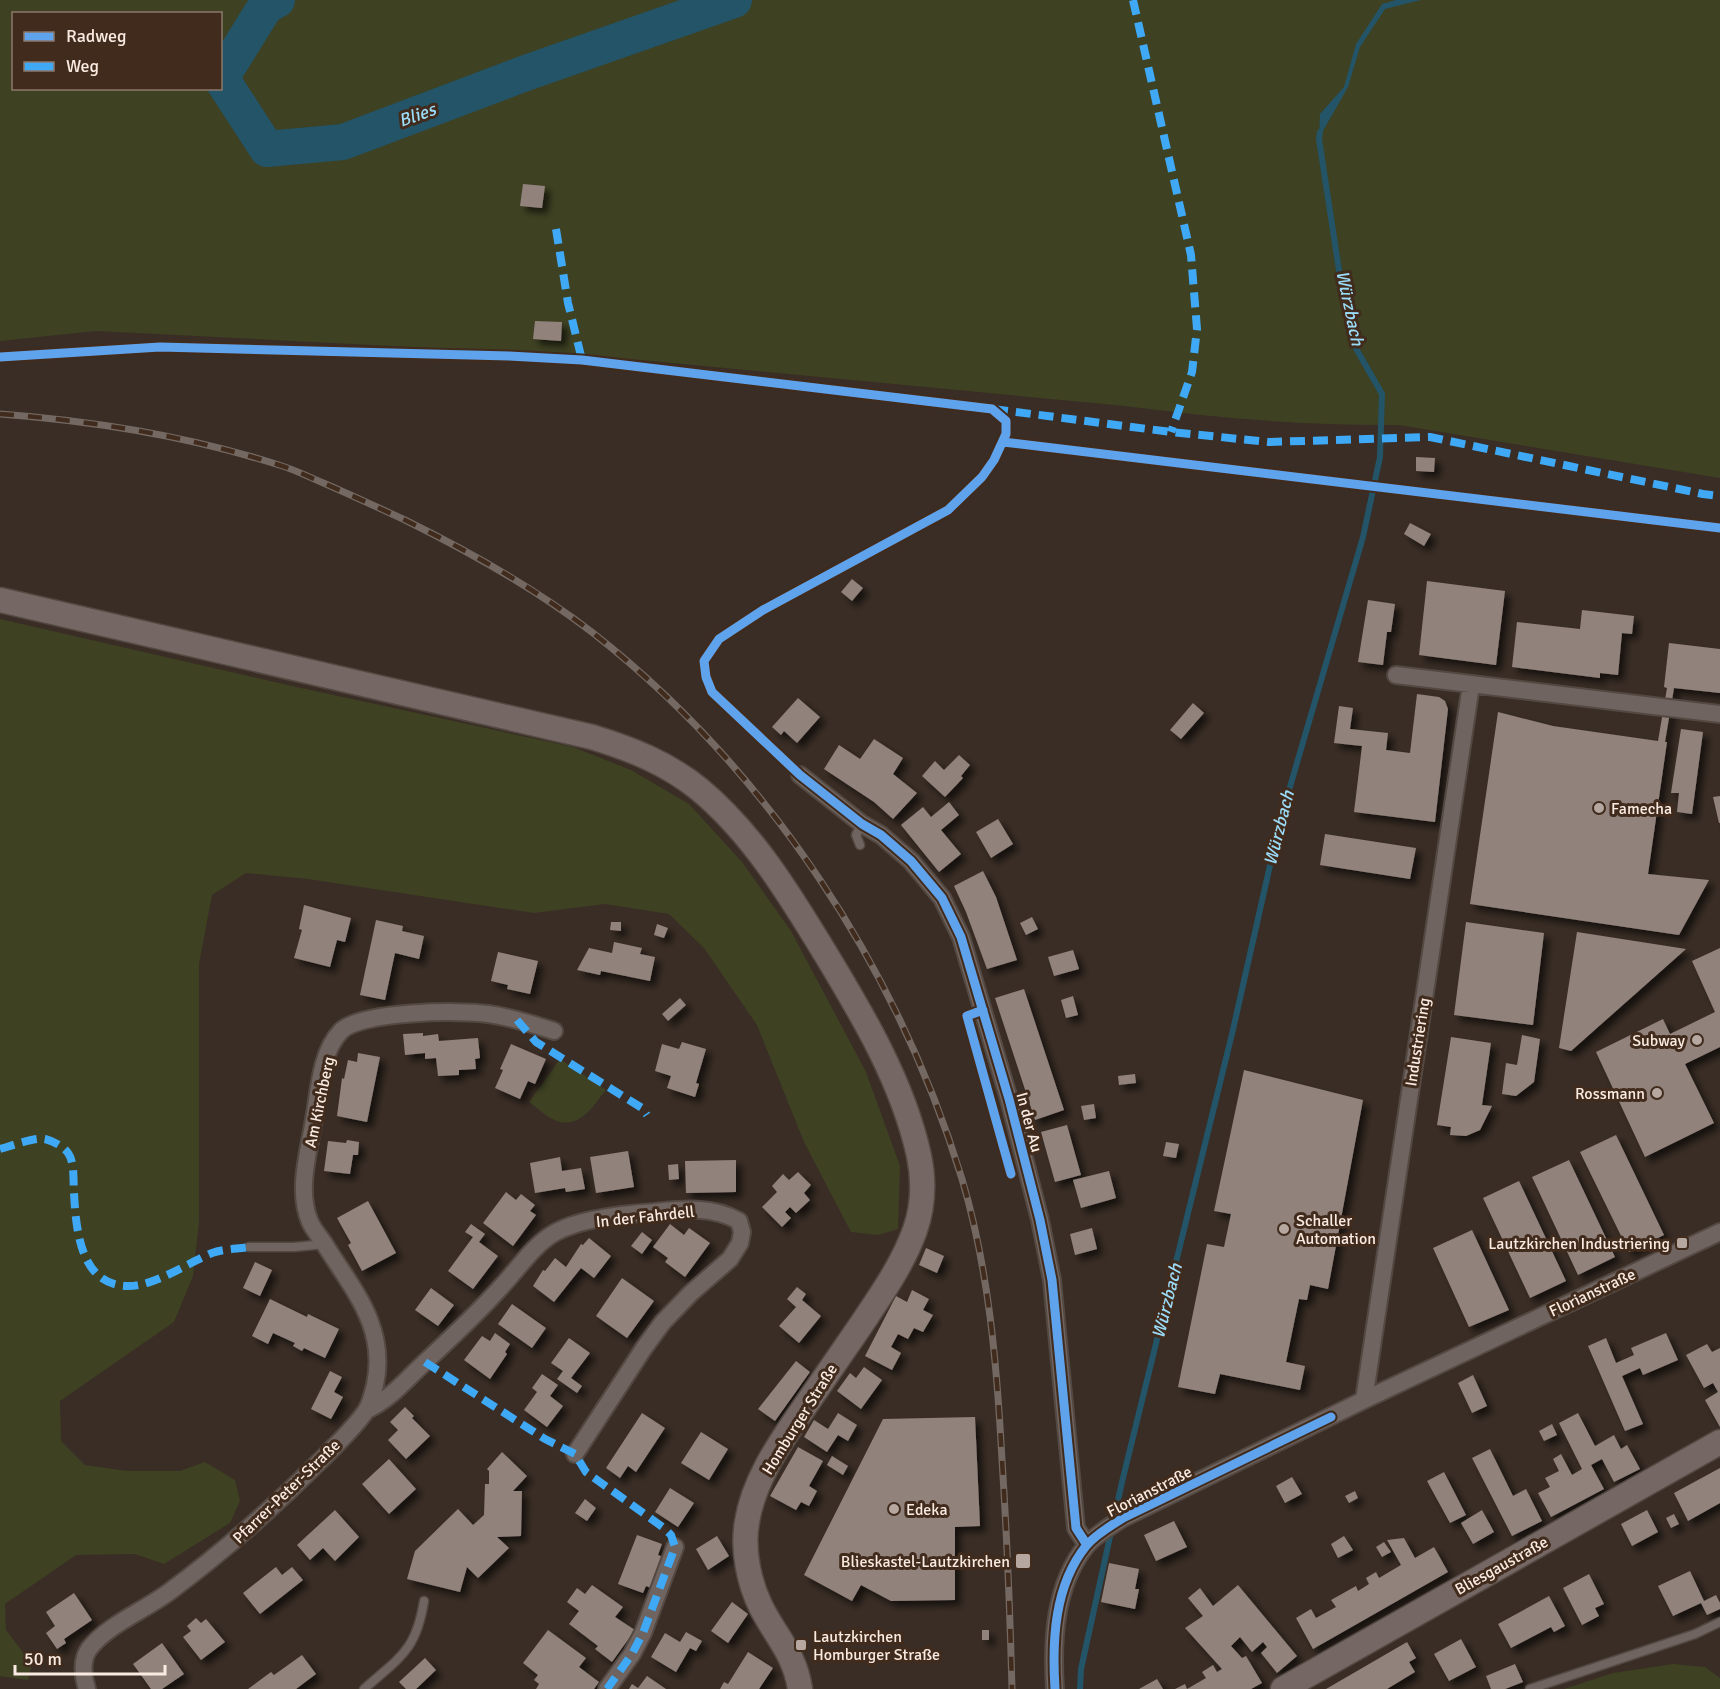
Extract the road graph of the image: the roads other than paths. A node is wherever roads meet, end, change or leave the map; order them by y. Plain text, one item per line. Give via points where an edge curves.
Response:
1 (0, 600) edge
2 (1396, 675) dead end
3 (1471, 684) junction
4 (1720, 714) edge
5 (800, 775) dead end
6 (862, 824) junction
7 (860, 844) dead end
8 (983, 1010) junction
9 (967, 1016) dead end
10 (554, 1031) dead end
11 (1720, 1232) edge
12 (325, 1244) junction
13 (249, 1247) dead end
14 (1364, 1400) junction
15 (367, 1410) junction
16 (1720, 1442) edge
17 (575, 1454) dead end
18 (1087, 1545) junction
19 (675, 1547) dead end
20 (424, 1601) dead end
21 (1720, 1622) edge
22 (87, 1689) edge
23 (364, 1689) edge
24 (607, 1689) edge
25 (800, 1689) edge
26 (1055, 1689) edge
27 (1283, 1689) edge
28 (1530, 1689) edge

1 - 25 main road, Homburger Straße via 592,737 629,749 662,763 699,789 754,847 796,906 858,1008 893,1080 915,1141 922,1183 915,1229 898,1268 782,1441 750,1504 747,1556 753,1586 793,1660
2 - 3 street
3 - 4 street
3 - 14 street, Industriering
5 - 6 street, In der Au
6 - 7 lane via 856,835
6 - 8 street, In der Au via 911,861 942,898 961,937
8 - 9 lane
8 - 18 street, In der Au via 1037,1209 1052,1280 1076,1528
10 - 12 street, Am Kirchberg via 463,1011 381,1018 343,1030 325,1061 304,1181 310,1221
11 - 14 street, Florianstraße
12 - 13 lane
12 - 15 street, Pfarrer-Peter-Straße via 372,1324 379,1368
14 - 18 street, Florianstraße via 1123,1518
15 - 17 street, In der Fahrdell via 384,1402 451,1339 543,1240 557,1231 605,1218 681,1209 727,1214 739,1221 740,1243 730,1258 663,1322
15 - 22 street, Pfarrer-Peter-Straße via 301,1480 235,1540 168,1593 104,1634 88,1650 83,1663
16 - 27 main road, Bliesgaustraße
18 - 26 street, Florianstraße via 1071,1570 1060,1600 1053,1657
19 - 24 street via 644,1633
20 - 23 lane via 417,1635 407,1651
21 - 28 lane via 1695,1634

